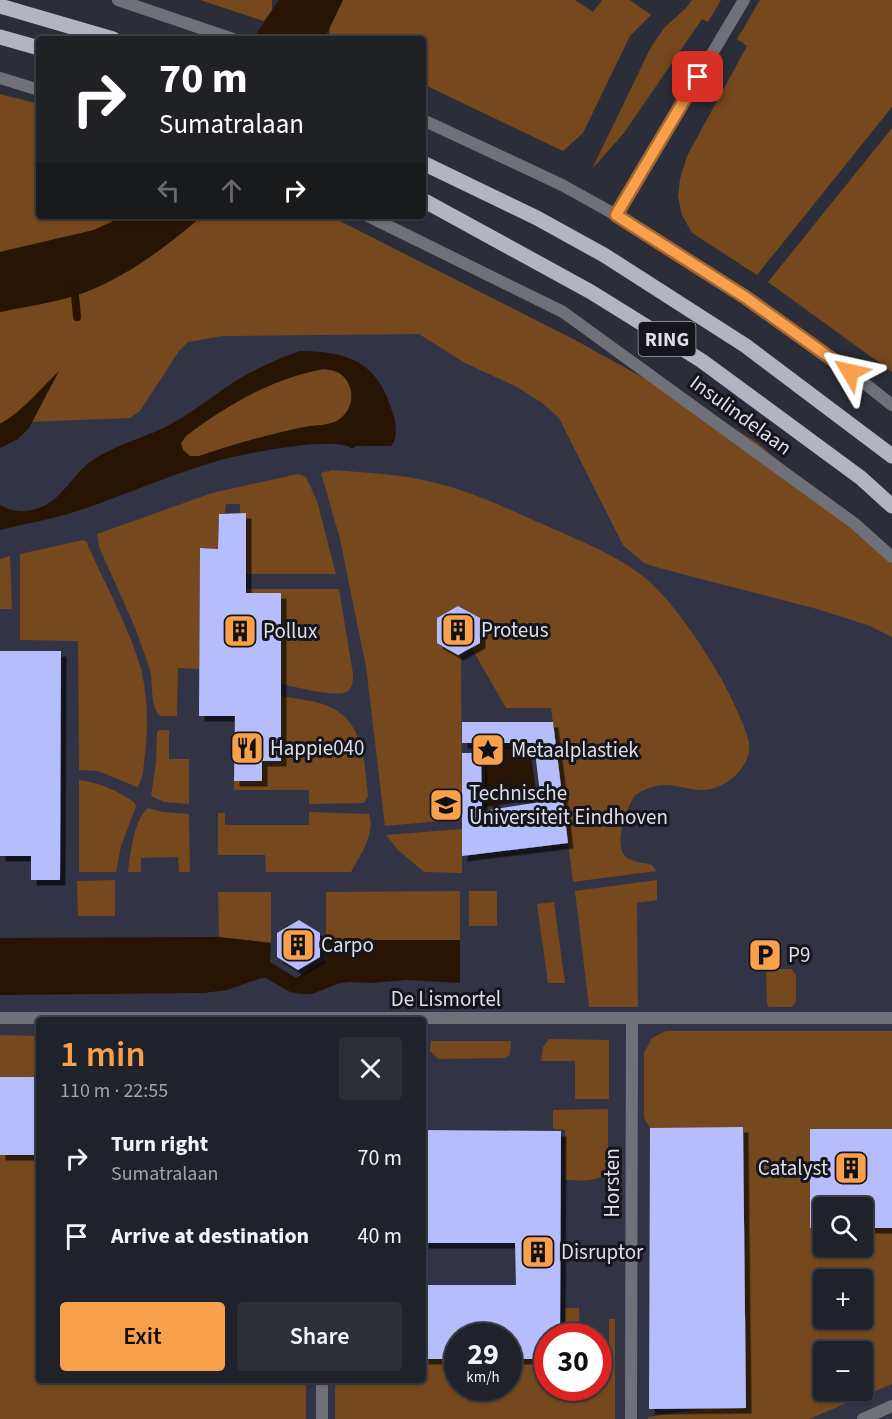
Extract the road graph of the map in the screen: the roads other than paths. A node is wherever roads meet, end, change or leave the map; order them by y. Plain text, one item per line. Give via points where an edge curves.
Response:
1 (118, 0) edge
2 (744, 0) edge
3 (0, 6) edge
4 (103, 36) edge
5 (224, 36) edge
6 (0, 37) edge
7 (36, 47) edge
8 (0, 78) edge
9 (36, 89) edge
10 (426, 121) edge
11 (426, 164) edge
12 (426, 202) edge
13 (616, 215) junction
14 (374, 219) edge
15 (892, 405) edge
16 (892, 456) edge
17 (892, 507) edge
18 (892, 557) edge
19 (0, 1018) edge
20 (36, 1018) edge
21 (632, 1018) junction
22 (892, 1018) edge
23 (426, 1019) edge
24 (322, 1383) edge
25 (892, 1406) edge
26 (322, 1419) edge
27 (631, 1419) edge
28 (863, 1419) edge

1 - 5 street
2 - 13 street
3 - 4 main road
6 - 7 main road
8 - 9 street
10 - 13 street via 562,185
11 - 16 main road, RING via 537,218 631,272 746,346
12 - 17 main road, Insulindelaan / RING via 591,292 702,361 861,478
13 - 15 street via 745,297
14 - 18 street, Insulindelaan via 563,312 854,523
19 - 20 street, De Lismortel
21 - 22 street, De Lismortel
21 - 23 street, De Lismortel
21 - 27 street, Horsten
24 - 26 street
25 - 28 street

